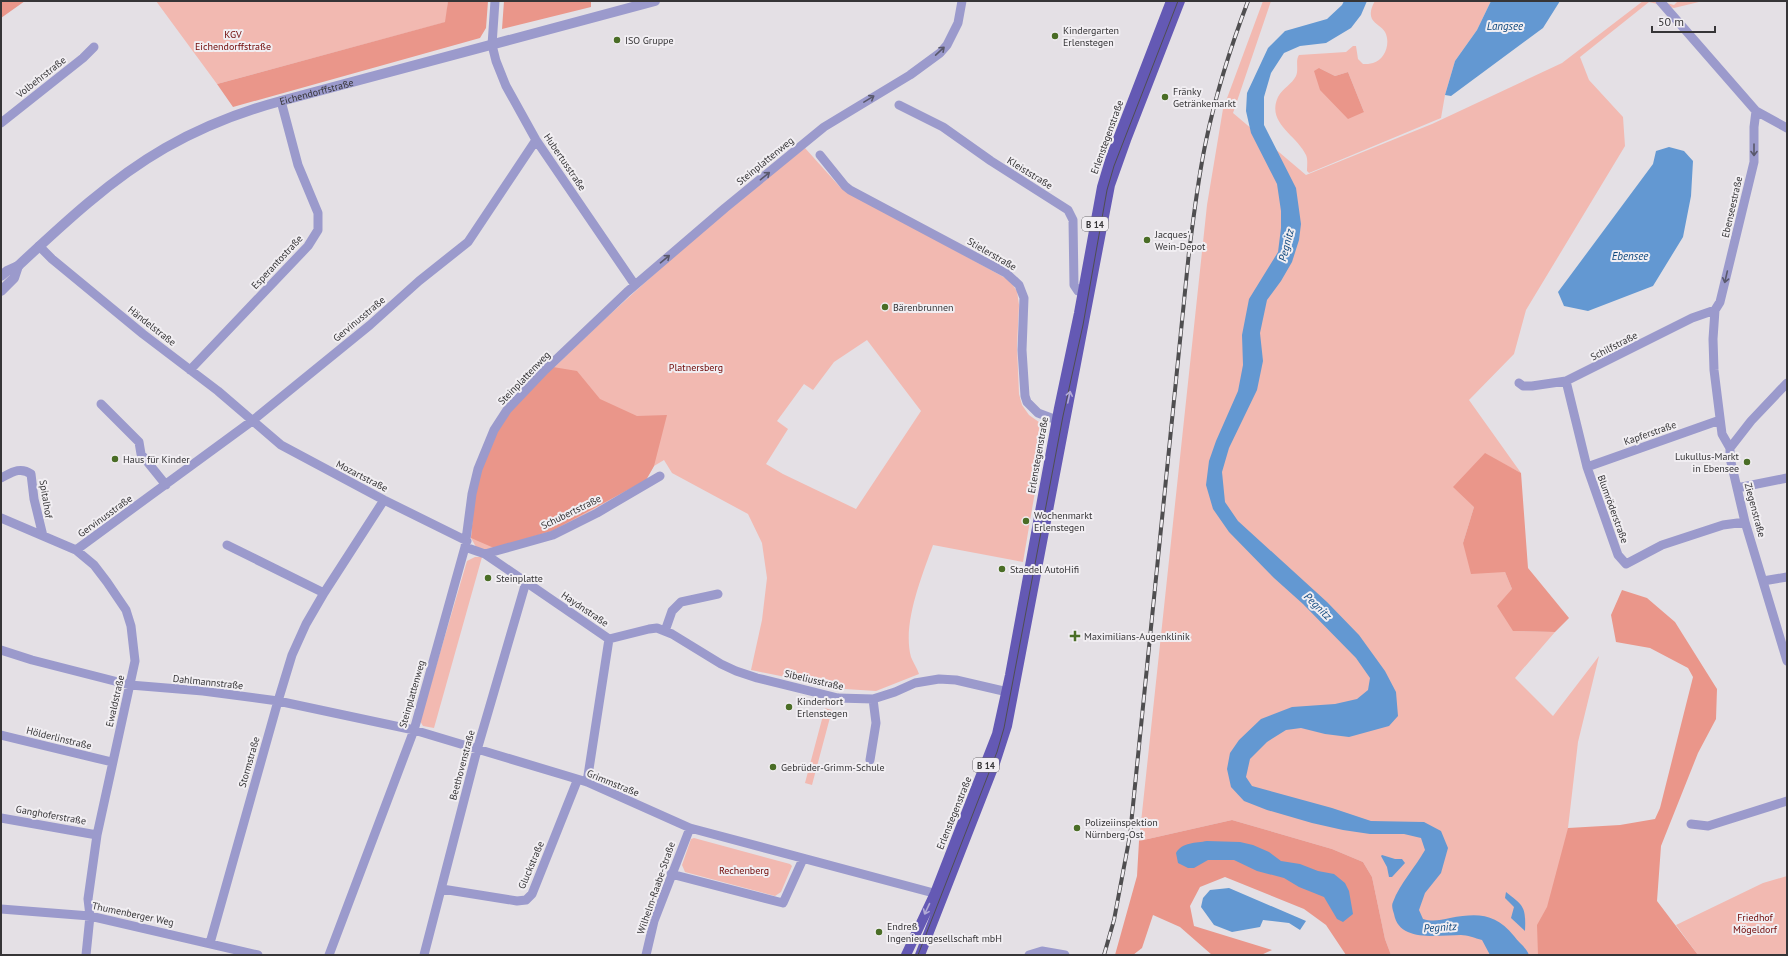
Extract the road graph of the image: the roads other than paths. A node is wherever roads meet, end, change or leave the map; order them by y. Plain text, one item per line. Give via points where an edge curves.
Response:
1 (495, 1) edge
2 (655, 1) edge
3 (962, 1) edge
4 (1171, 1) edge
5 (1180, 1) edge
6 (1660, 1) edge
7 (492, 45) junction
8 (94, 47) dead end
9 (281, 101) junction
10 (899, 104) dead end
11 (1756, 111) junction
12 (1, 123) edge
13 (1787, 128) edge
14 (536, 140) junction
15 (820, 155) dead end
16 (39, 246) junction
17 (18, 266) junction
18 (1, 276) edge
19 (635, 285) junction
20 (1, 291) edge
21 (1087, 293) junction
22 (1716, 310) junction
23 (190, 370) junction
24 (1566, 381) junction
25 (1519, 383) dead end
26 (1787, 383) edge
27 (101, 404) dead end
28 (1720, 420) junction
29 (252, 421) junction
30 (1060, 422) junction
31 (1730, 448) junction
32 (1587, 467) junction
33 (660, 476) dead end
34 (1, 478) edge
35 (1787, 478) edge
36 (166, 485) junction
37 (1737, 488) junction
38 (384, 500) junction
39 (1, 518) edge
40 (1746, 522) junction
41 (43, 536) junction
42 (466, 544) junction
43 (227, 545) dead end
44 (76, 550) junction
45 (485, 554) junction
46 (1787, 577) edge
47 (1763, 580) junction
48 (526, 582) junction
49 (324, 593) junction
50 (718, 594) dead end
51 (665, 631) junction
52 (609, 639) junction
53 (1, 650) edge
54 (1787, 661) edge
55 (130, 686) junction
56 (1010, 692) junction
57 (873, 699) junction
58 (278, 701) junction
59 (414, 730) junction
60 (1, 735) edge
61 (477, 750) junction
62 (870, 760) dead end
63 (112, 762) junction
64 (577, 780) junction
65 (587, 782) junction
66 (1787, 801) edge
67 (1, 818) edge
68 (1691, 824) dead end
69 (690, 828) junction
70 (97, 835) junction
71 (803, 859) junction
72 (671, 874) junction
73 (442, 889) junction
74 (938, 894) junction
75 (1, 908) edge
76 (90, 916) junction
77 (210, 943) junction
78 (86, 955) edge
79 (258, 955) edge
80 (329, 955) edge
81 (424, 955) edge
82 (646, 955) edge
83 (906, 955) edge
84 (920, 955) edge
85 (1029, 955) edge
86 (1065, 955) edge

1 - 7 street, Hubertusstraße
2 - 7 street, Eichendorffstraße
19 -> 3 street, Steinplattenweg via 824,127 910,75 940,53 958,23
4 - 21 main road, Erlenstegenstraße / B 14 via 1109,164 1098,208
5 - 21 main road, Erlenstegenstraße / B 14 via 1115,169
6 - 11 street
7 - 9 street, Eichendorffstraße
7 - 14 street, Hubertusstraße via 506,86
8 - 12 street, Volbehrstraße via 84,58
9 - 16 street, Eichendorffstraße via 222,120 164,148 108,187
9 - 23 street, Esperantostraße via 298,165 318,213 318,230 308,246
10 - 21 street, Kleiststraße via 943,127 1068,210 1073,220 1073,282 1076,289
11 - 13 street
11 -> 22 street, Ebenseestraße via 1754,162
14 - 19 street, Hubertusstraße
14 - 29 street, Gervinusstraße via 468,242
15 - 30 street, Stielerstraße via 850,190 1006,273 1019,285 1024,298 1022,350 1025,396 1034,411
16 - 17 street, Eichendorffstraße
16 - 23 street, Händelstraße via 143,334
17 - 18 street, Eichendorffstraße
17 - 20 street, Eichendorffstraße via 14,278
19 - 42 street, Steinplattenweg via 507,410 494,430 478,469
21 - 30 main road, Erlenstegenstraße / B 14
22 - 24 street, Schilfstraße via 1692,318
22 - 28 street, Ebenseestraße via 1714,370
23 - 29 street, Händelstraße
24 - 25 street, Schilfstraße via 1528,386
24 - 32 street, Blumröderstraße
26 - 31 street via 1751,421
27 - 36 street via 139,442 141,454
28 - 31 street, Ebenseestraße via 1722,434
28 - 32 street, Kapferstraße
29 - 36 street, Gervinusstraße
29 - 38 street, Mozartstraße via 287,448
30 - 56 main road, Erlenstegenstraße / B 14
31 - 37 street, Ziegenstraße
32 - 40 street, Blumröderstraße via 1618,555 1626,564 1662,545 1723,525
33 - 45 street, Schubertstraße via 553,535
34 - 41 street, Spitalhof via 19,470 30,474
35 - 37 street
36 - 44 street, Gervinusstraße
37 - 40 street, Ziegenstraße
38 - 42 street, Mozartstraße
38 - 49 street, Stormstraße
39 - 41 street, Ewaldstraße
40 - 47 street, Ziegenstraße
41 - 44 street, Ewaldstraße
42 - 45 street, Haydnstraße
42 - 59 street, Steinplattenweg
43 - 49 street
44 - 55 street, Ewaldstraße via 94,565 126,610 131,626 135,661
45 - 48 street, Haydnstraße
46 - 47 street
47 - 54 street, Ziegenstraße
48 - 52 street, Haydnstraße
48 - 61 street, Beethovenstraße
49 - 58 street, Stormstraße via 292,655
50 - 51 street via 681,602 672,611
51 - 52 street, Sibeliusstraße via 649,628
51 - 57 street, Sibeliusstraße via 681,638 721,664 749,675 838,698
52 - 65 street, Haydnstraße
53 - 55 street, Dahlmannstraße
55 - 58 street, Dahlmannstraße via 203,691
55 - 63 street, Ewaldstraße
56 - 57 street, Sibeliusstraße via 956,680 930,679 915,682
56 - 74 main road, Erlenstegenstraße / B 14 via 1007,726 996,760
57 - 62 street via 876,723
58 - 59 street, Dahlmannstraße
58 - 77 street, Stormstraße
59 - 61 street, Grimmstraße
59 - 80 street, Steinplattenweg
60 - 63 street, Hölderlinstraße
61 - 64 street, Grimmstraße
61 - 73 street, Beethovenstraße
63 - 70 street, Ewaldstraße
64 - 65 street, Grimmstraße
64 - 73 street, Gluckstraße via 532,894 526,900 517,901
65 - 69 street, Grimmstraße
66 - 68 street via 1708,826
67 - 70 street, Ganghoferstraße
69 - 71 street, Grimmstraße
69 - 72 street, Wilhelm-Raabe-Straße
70 - 76 street, Ewaldstraße via 88,899
71 - 72 street via 783,903
71 - 74 street, Grimmstraße
72 - 82 street, Wilhelm-Raabe-Straße via 654,921
73 - 81 street, Beethovenstraße
74 -> 83 main road, Erlenstegenstraße / B 14
74 - 84 main road, Erlenstegenstraße / B 14
75 - 76 street, Thumenberger Weg
76 - 77 street, Thumenberger Weg
76 - 78 street, Ewaldstraße
77 - 79 street, Thumenberger Weg
85 - 86 street via 1042,952

